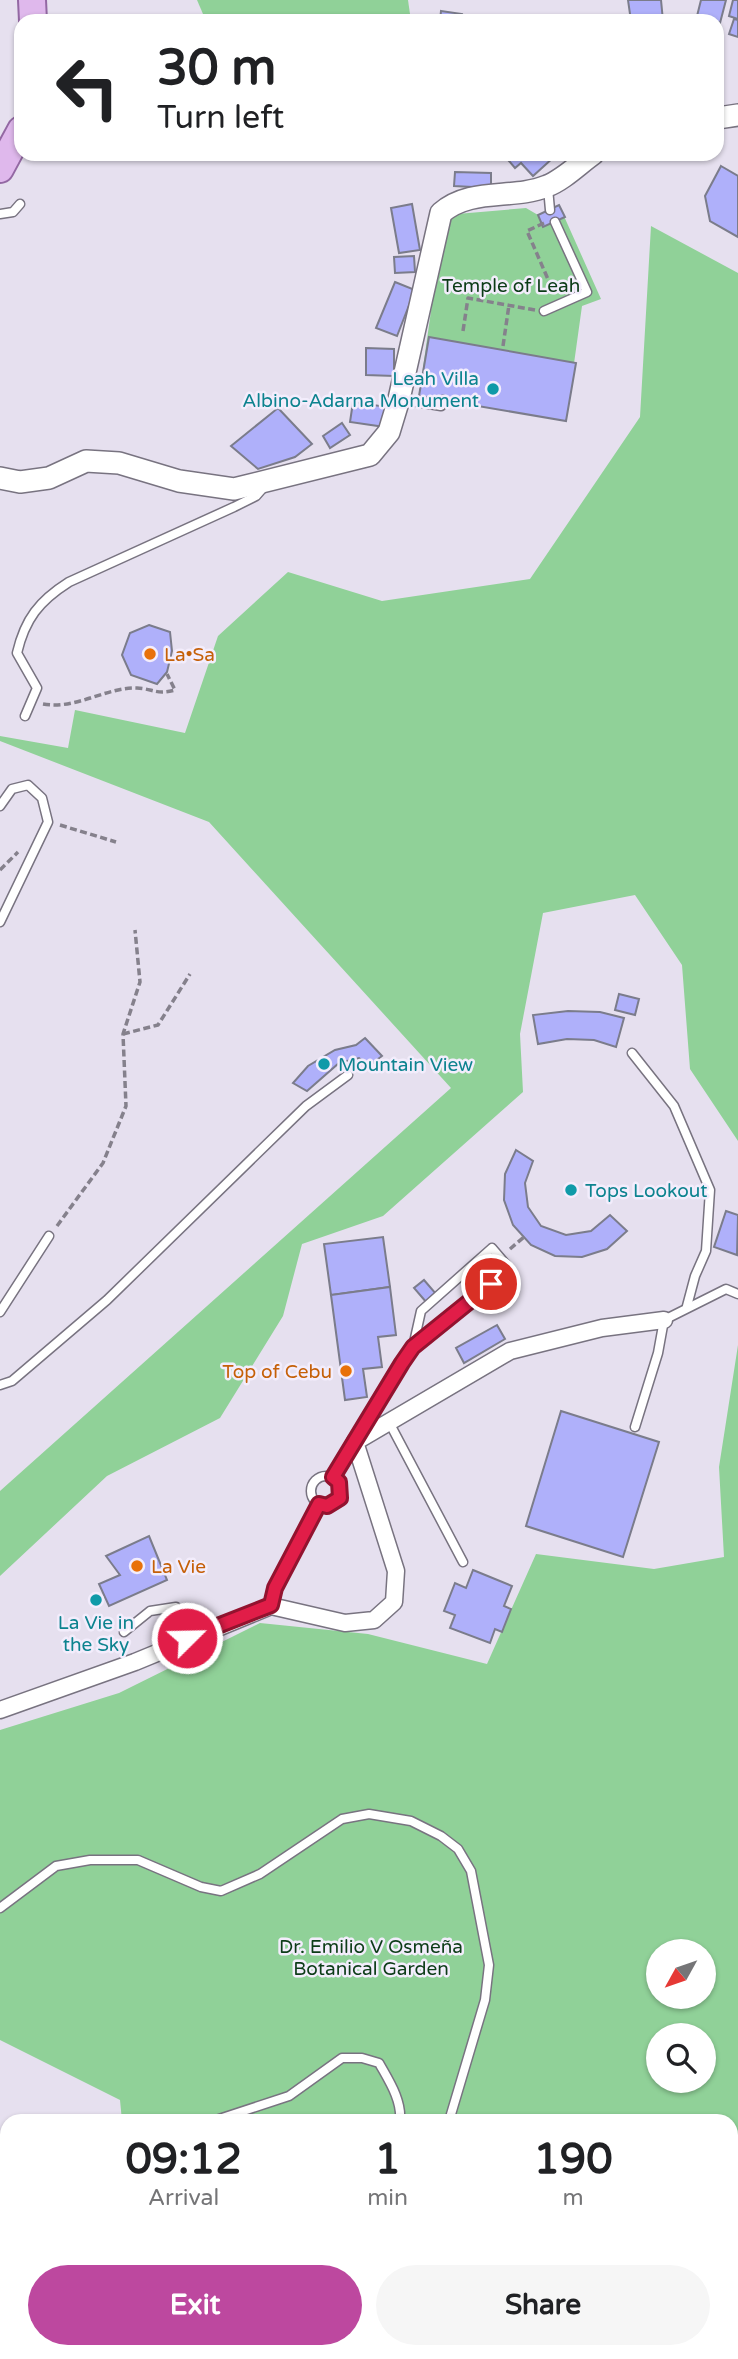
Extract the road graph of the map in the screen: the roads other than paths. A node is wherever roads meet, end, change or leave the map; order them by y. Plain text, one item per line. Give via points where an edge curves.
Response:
1 (14, 143) edge
2 (583, 161) edge
3 (0, 169) edge
4 (547, 186) junction
5 (20, 204) dead end
6 (550, 209) dead end
7 (0, 214) edge
8 (555, 222) dead end
9 (544, 312) road end
10 (399, 399) junction
11 (443, 400) dead end
12 (0, 478) edge
13 (268, 482) junction
14 (25, 716) dead end
15 (0, 806) edge
16 (0, 922) edge
17 (632, 1053) dead end
18 (348, 1075) dead end
19 (49, 1236) road end
20 (738, 1294) edge
21 (687, 1306) junction
22 (0, 1311) edge
23 (664, 1320) junction
24 (413, 1347) junction
25 (0, 1385) edge
26 (390, 1424) junction
27 (635, 1427) dead end
28 (355, 1442) junction
29 (333, 1477) junction
30 (319, 1504) junction
31 (463, 1562) dead end
32 (271, 1605) junction
33 (124, 1632) dead end
34 (187, 1638) junction
35 (0, 1710) edge
36 (0, 1908) edge
37 (234, 2114) edge
38 (401, 2114) edge
39 (451, 2114) edge

1 - 3 main road
2 - 4 street
4 - 6 lane
4 - 10 street via 466,199 441,213
5 - 7 lane via 13,212
8 - 9 lane via 587,292
10 - 11 lane via 441,406
10 - 13 street via 389,432 370,455
12 - 13 street via 20,482 49,478 86,461 119,463 209,487 234,489
13 - 14 lane via 256,496 69,582 32,611 17,653 37,688
15 - 16 lane via 12,789 28,785 42,798 48,822
17 - 21 lane via 674,1107 710,1190 706,1251
18 - 25 lane via 306,1106 107,1300 12,1381
19 - 22 lane
20 - 21 lane via 726,1289
21 - 23 lane
23 - 26 street via 602,1328 510,1351
23 - 27 lane
24 - 24 lane via 509,1268 492,1248 421,1311
24 - 28 lane
26 - 28 street
26 - 31 lane
28 - 29 lane
28 - 32 street via 396,1571 394,1602 374,1620 345,1623
29 - 30 lane via 320,1476 314,1481 311,1494
29 - 30 lane via 339,1482 340,1498 327,1506
30 - 32 lane via 275,1588
32 - 34 street
33 - 34 lane via 150,1611 176,1606
34 - 35 street via 135,1662
36 - 39 lane via 56,1866 90,1860 138,1860 221,1891 260,1874 342,1819 369,1814 411,1821 458,1849 471,1871 489,1965 485,2000
37 - 38 lane via 289,2096 342,2058 362,2058 379,2063

